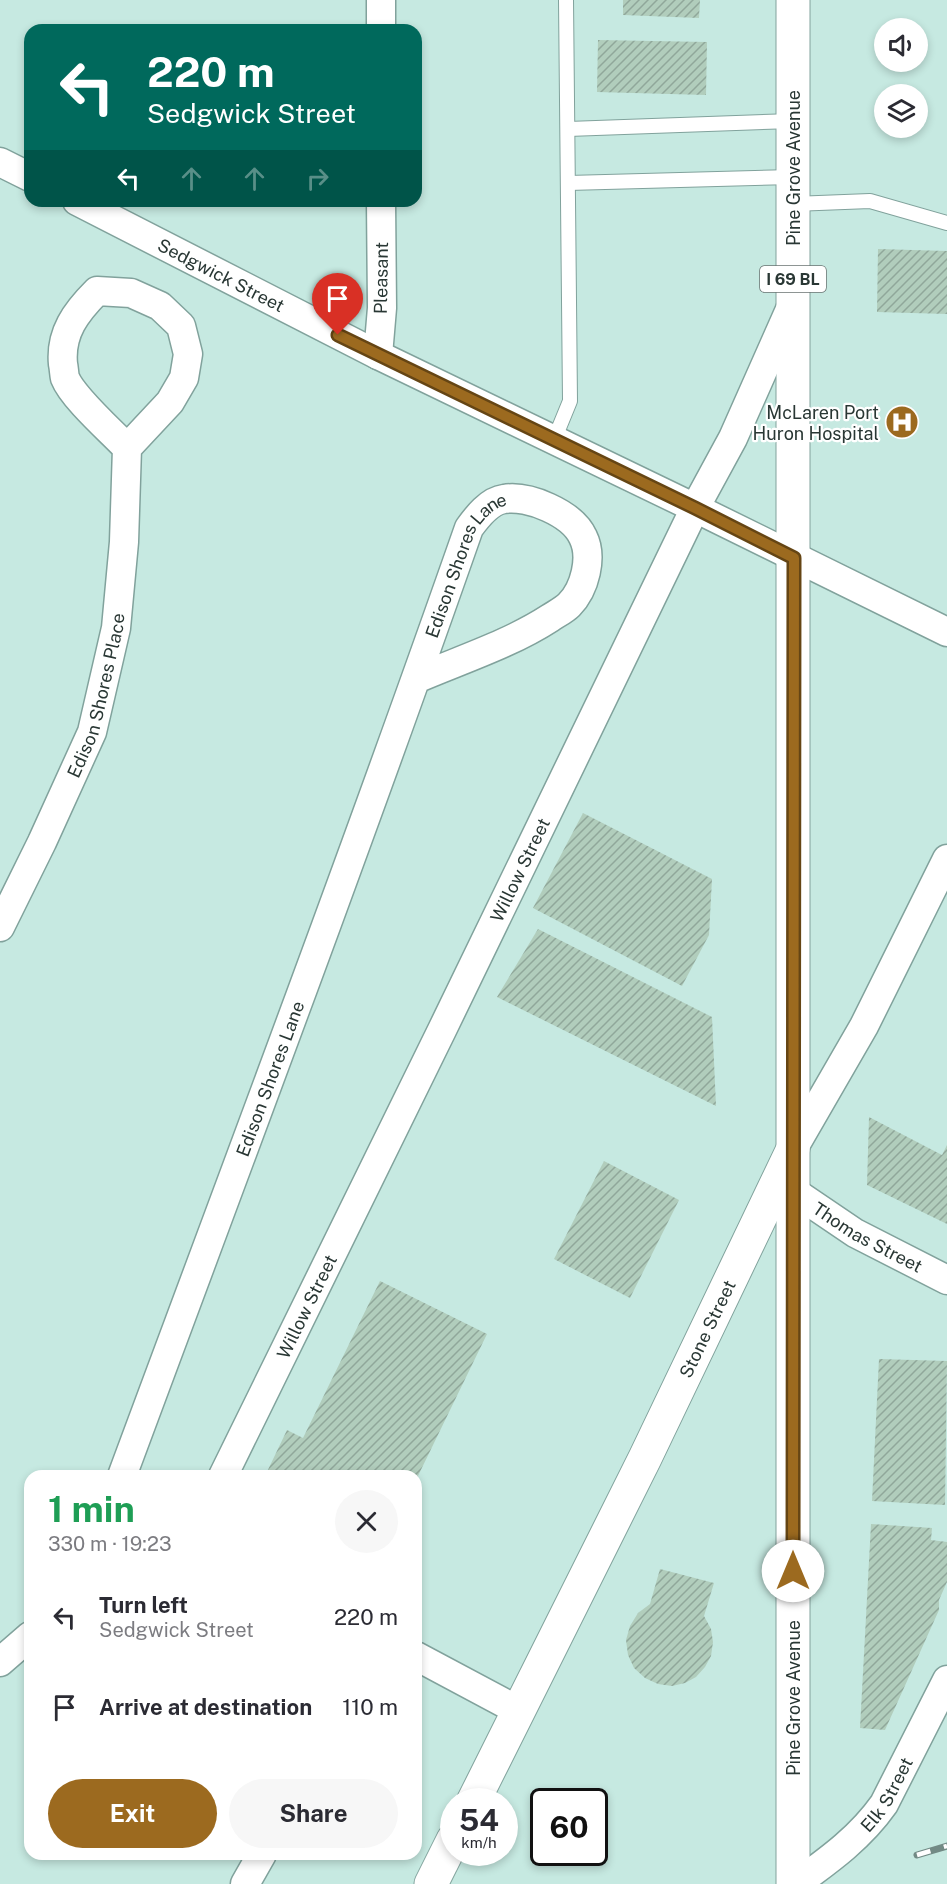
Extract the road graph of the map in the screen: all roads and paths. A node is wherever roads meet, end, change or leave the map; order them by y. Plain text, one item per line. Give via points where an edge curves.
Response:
1 (381, 0) edge
2 (566, 0) edge
3 (793, 0) edge
4 (381, 24) edge
5 (793, 121) junction
6 (568, 129) junction
7 (0, 162) edge
8 (24, 174) edge
9 (568, 183) junction
10 (793, 190) junction
11 (88, 207) edge
12 (381, 207) edge
13 (947, 223) edge
14 (792, 305) junction
15 (378, 355) junction
16 (554, 440) junction
17 (127, 448) junction
18 (693, 514) junction
19 (794, 558) junction
20 (947, 632) edge
21 (416, 679) junction
22 (947, 859) edge
23 (0, 927) edge
24 (793, 1149) junction
25 (793, 1191) junction
26 (947, 1280) edge
27 (124, 1470) edge
28 (226, 1470) edge
29 (24, 1641) edge
30 (422, 1659) edge
31 (0, 1662) edge
32 (947, 1680) edge
33 (519, 1711) junction
34 (480, 1788) edge
35 (259, 1860) edge
36 (440, 1866) edge
37 (245, 1884) edge
38 (431, 1884) edge
39 (794, 1884) edge

1 - 4 street
2 - 6 lane
3 - 5 main road, Pine Grove Avenue / I 69 BL
5 - 6 lane
5 - 10 main road, Pine Grove Avenue / I 69 BL
6 - 9 lane
7 - 8 street
9 - 10 lane
9 - 16 lane via 570,401
10 - 13 lane via 870,201
10 - 14 main road, Pine Grove Avenue / I 69 BL
11 - 15 street, Sedgwick Street
12 - 15 street, Pleasant via 382,308
14 - 18 street, Willow Street via 733,438
14 - 19 main road, Pine Grove Avenue / I 69 BL
15 - 16 street, Sedgwick Street
16 - 18 street, Sedgwick Street
17 - 17 street via 65,378 62,352 67,329 97,291 131,293 160,306 181,326 188,354 184,378 170,402
17 - 23 street, Edison Shores Place via 116,628 92,732
18 - 19 street, Sedgwick Street
18 - 28 street, Willow Street
19 - 20 street, Sedgwick Street
19 - 24 main road, Pine Grove Avenue / I 69 BL
21 - 21 street, Edison Shores Lane via 531,629 569,605 582,585 588,563 583,537 571,522 528,500 502,499 482,511 469,528
21 - 27 street, Edison Shores Lane
22 - 24 street, Stone Street via 864,1026
24 - 25 main road, Pine Grove Avenue / I 69 BL
24 - 33 main road, Stone Street
25 - 26 street, Thomas Street via 855,1233
25 - 39 main road, Pine Grove Avenue / I 69 BL
29 - 31 street
30 - 33 street
32 - 39 street, Elk Street via 873,1819 839,1854
33 - 34 main road, Stone Street
35 - 37 street
36 - 38 main road

